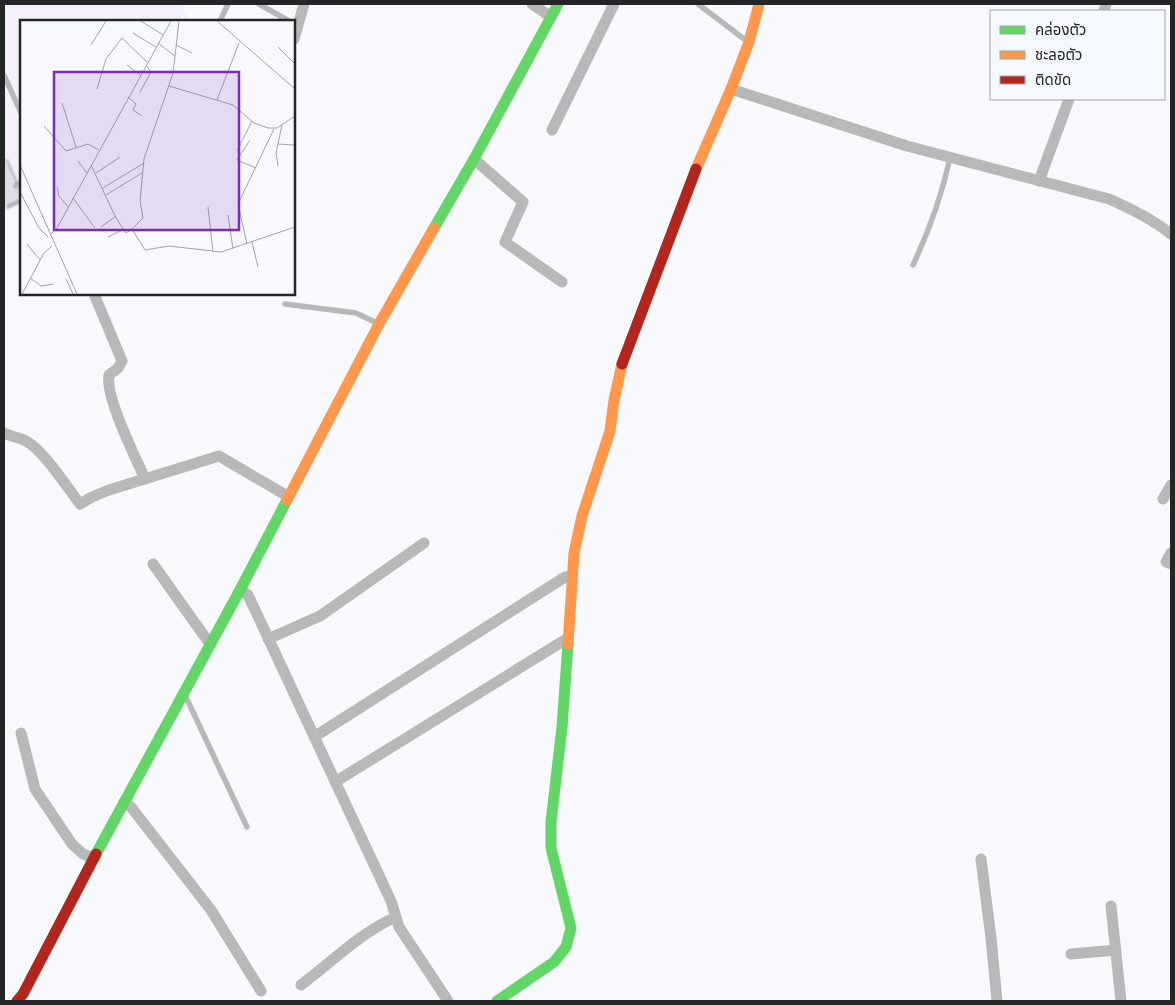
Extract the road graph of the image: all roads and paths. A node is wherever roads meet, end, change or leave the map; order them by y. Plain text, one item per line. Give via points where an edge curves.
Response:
1 (228, 4) edge
2 (259, 4) edge
3 (304, 4) edge
4 (532, 4) edge
5 (558, 4) edge
6 (614, 4) edge
7 (698, 4) edge
8 (759, 4) edge
9 (551, 16) junction
10 (220, 20) edge
11 (287, 20) edge
12 (295, 22) edge
13 (749, 42) junction
14 (4, 75) edge
15 (731, 90) junction
16 (1069, 100) edge
17 (20, 111) edge
18 (552, 130) dead end
19 (950, 158) junction
20 (474, 159) junction
21 (1039, 181) junction
22 (1171, 234) edge
23 (914, 265) dead end
24 (562, 282) dead end
25 (94, 295) edge
26 (285, 304) dead end
27 (379, 324) junction
28 (4, 433) edge
29 (145, 479) junction
30 (1171, 485) edge
31 (289, 497) junction
32 (1163, 500) dead end
33 (424, 543) dead end
34 (1171, 553) edge
35 (153, 564) dead end
36 (1171, 564) edge
37 (572, 576) junction
38 (240, 590) junction
39 (568, 638) junction
40 (268, 639) junction
41 (210, 644) junction
42 (184, 692) junction
43 (21, 733) dead end
44 (314, 737) junction
45 (335, 782) junction
46 (124, 802) junction
47 (247, 827) dead end
48 (94, 858) junction
49 (981, 859) dead end
50 (1111, 906) dead end
51 (396, 916) junction
52 (1116, 950) junction
53 (1071, 954) dead end
54 (301, 985) dead end
55 (261, 991) dead end
56 (444, 1000) edge
57 (17, 1001) edge
58 (496, 1001) edge
59 (997, 1001) edge
60 (1121, 1001) edge

1 - 10 lane
2 - 11 lane
3 - 12 street
4 - 9 street
5 - 9 street
6 - 18 street
7 - 13 lane
8 - 13 street
9 - 20 street
13 - 15 street
14 - 17 lane
15 - 19 street
15 - 37 street via 699,161 624,357 610,431 582,516
16 - 21 street
19 - 21 street
19 - 23 lane via 936,209
20 - 24 street via 522,202 505,242
20 - 27 street
21 - 22 street via 1109,199 1138,211
25 - 29 street via 122,361 109,375 112,398
26 - 27 lane via 356,313
27 - 31 street
28 - 29 street via 25,441 39,452 80,504 109,490
29 - 31 street via 219,456
30 - 32 street
31 - 38 street
33 - 40 street via 320,616
34 - 36 street via 1166,562
35 - 41 street
37 - 39 street
37 - 44 street via 565,577
38 - 40 street via 248,595
38 - 41 street
39 - 45 street
39 - 58 street via 551,848 571,928 566,947 554,962
40 - 44 street
41 - 42 street
42 - 46 street
42 - 47 lane
43 - 48 street via 35,790 72,844 83,854
44 - 45 street
45 - 51 street
46 - 48 street
46 - 55 street via 211,910
48 - 57 street
49 - 59 street
50 - 52 street
51 - 54 street
51 - 56 street via 399,927
52 - 53 street
52 - 60 street

